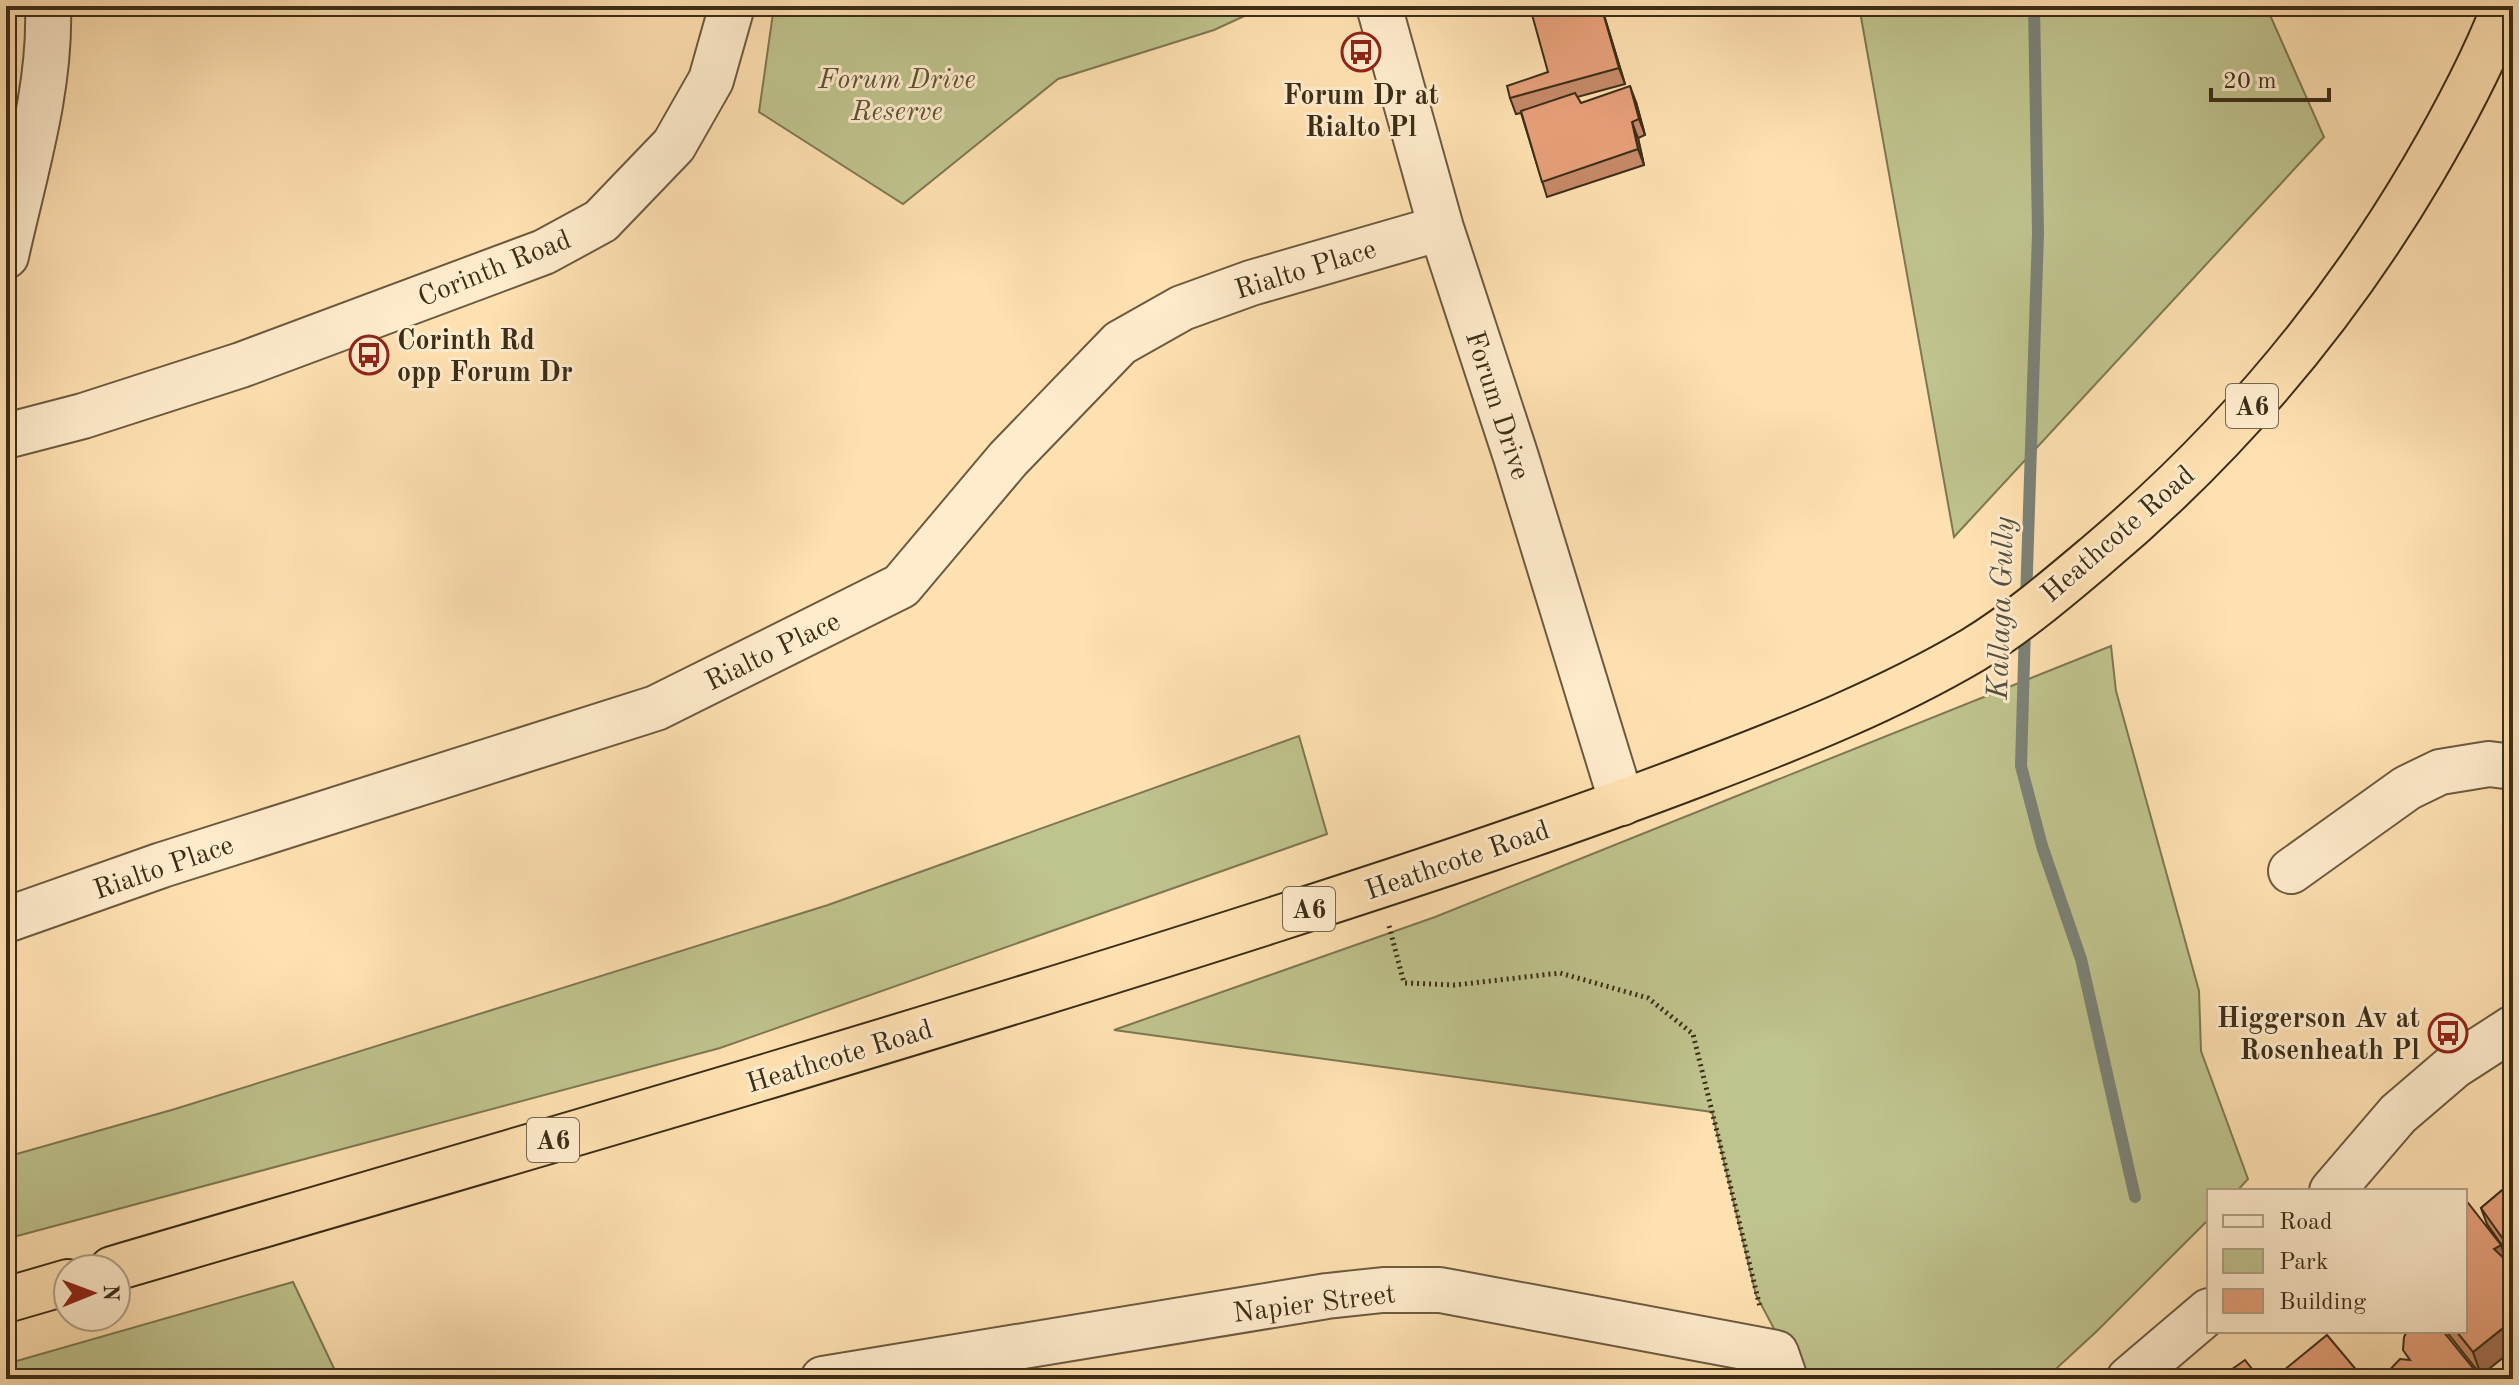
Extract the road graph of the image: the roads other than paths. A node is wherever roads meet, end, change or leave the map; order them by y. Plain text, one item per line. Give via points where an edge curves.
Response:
1 (48, 6) edge
2 (732, 6) edge
3 (1379, 6) edge
4 (2505, 6) edge
5 (1441, 228) junction
6 (6, 256) edge
7 (6, 436) edge
8 (2513, 767) edge
9 (1622, 803) junction
10 (2291, 871) dead end
11 (6, 920) edge
12 (2513, 1028) edge
13 (2334, 1189) edge
14 (132, 1263) edge
15 (52, 1287) edge
16 (6, 1300) edge
17 (2207, 1313) edge
18 (1780, 1366) edge
19 (823, 1379) edge
20 (2129, 1379) edge

1 - 6 street via 40,105
2 - 7 street, Corinth Road via 711,80 674,145 601,221 544,252 241,365
3 - 5 street, Forum Drive
4 - 9 highway, Heathcote Road / A6 via 2456,114 2345,291 2277,379 2131,527 2053,593 1976,648 1881,698
5 - 9 street, Forum Drive
5 - 11 street, Rialto Place via 1251,283 1182,308 1120,343 1008,459 901,586 656,708
8 - 10 street via 2489,764 2440,772 2407,788
9 - 14 highway, Heathcote Road / A6 via 994,1009
12 - 13 street via 2454,1066 2398,1114
15 - 16 highway
17 - 20 street
18 - 19 street, Napier Street via 1440,1290 1383,1290

